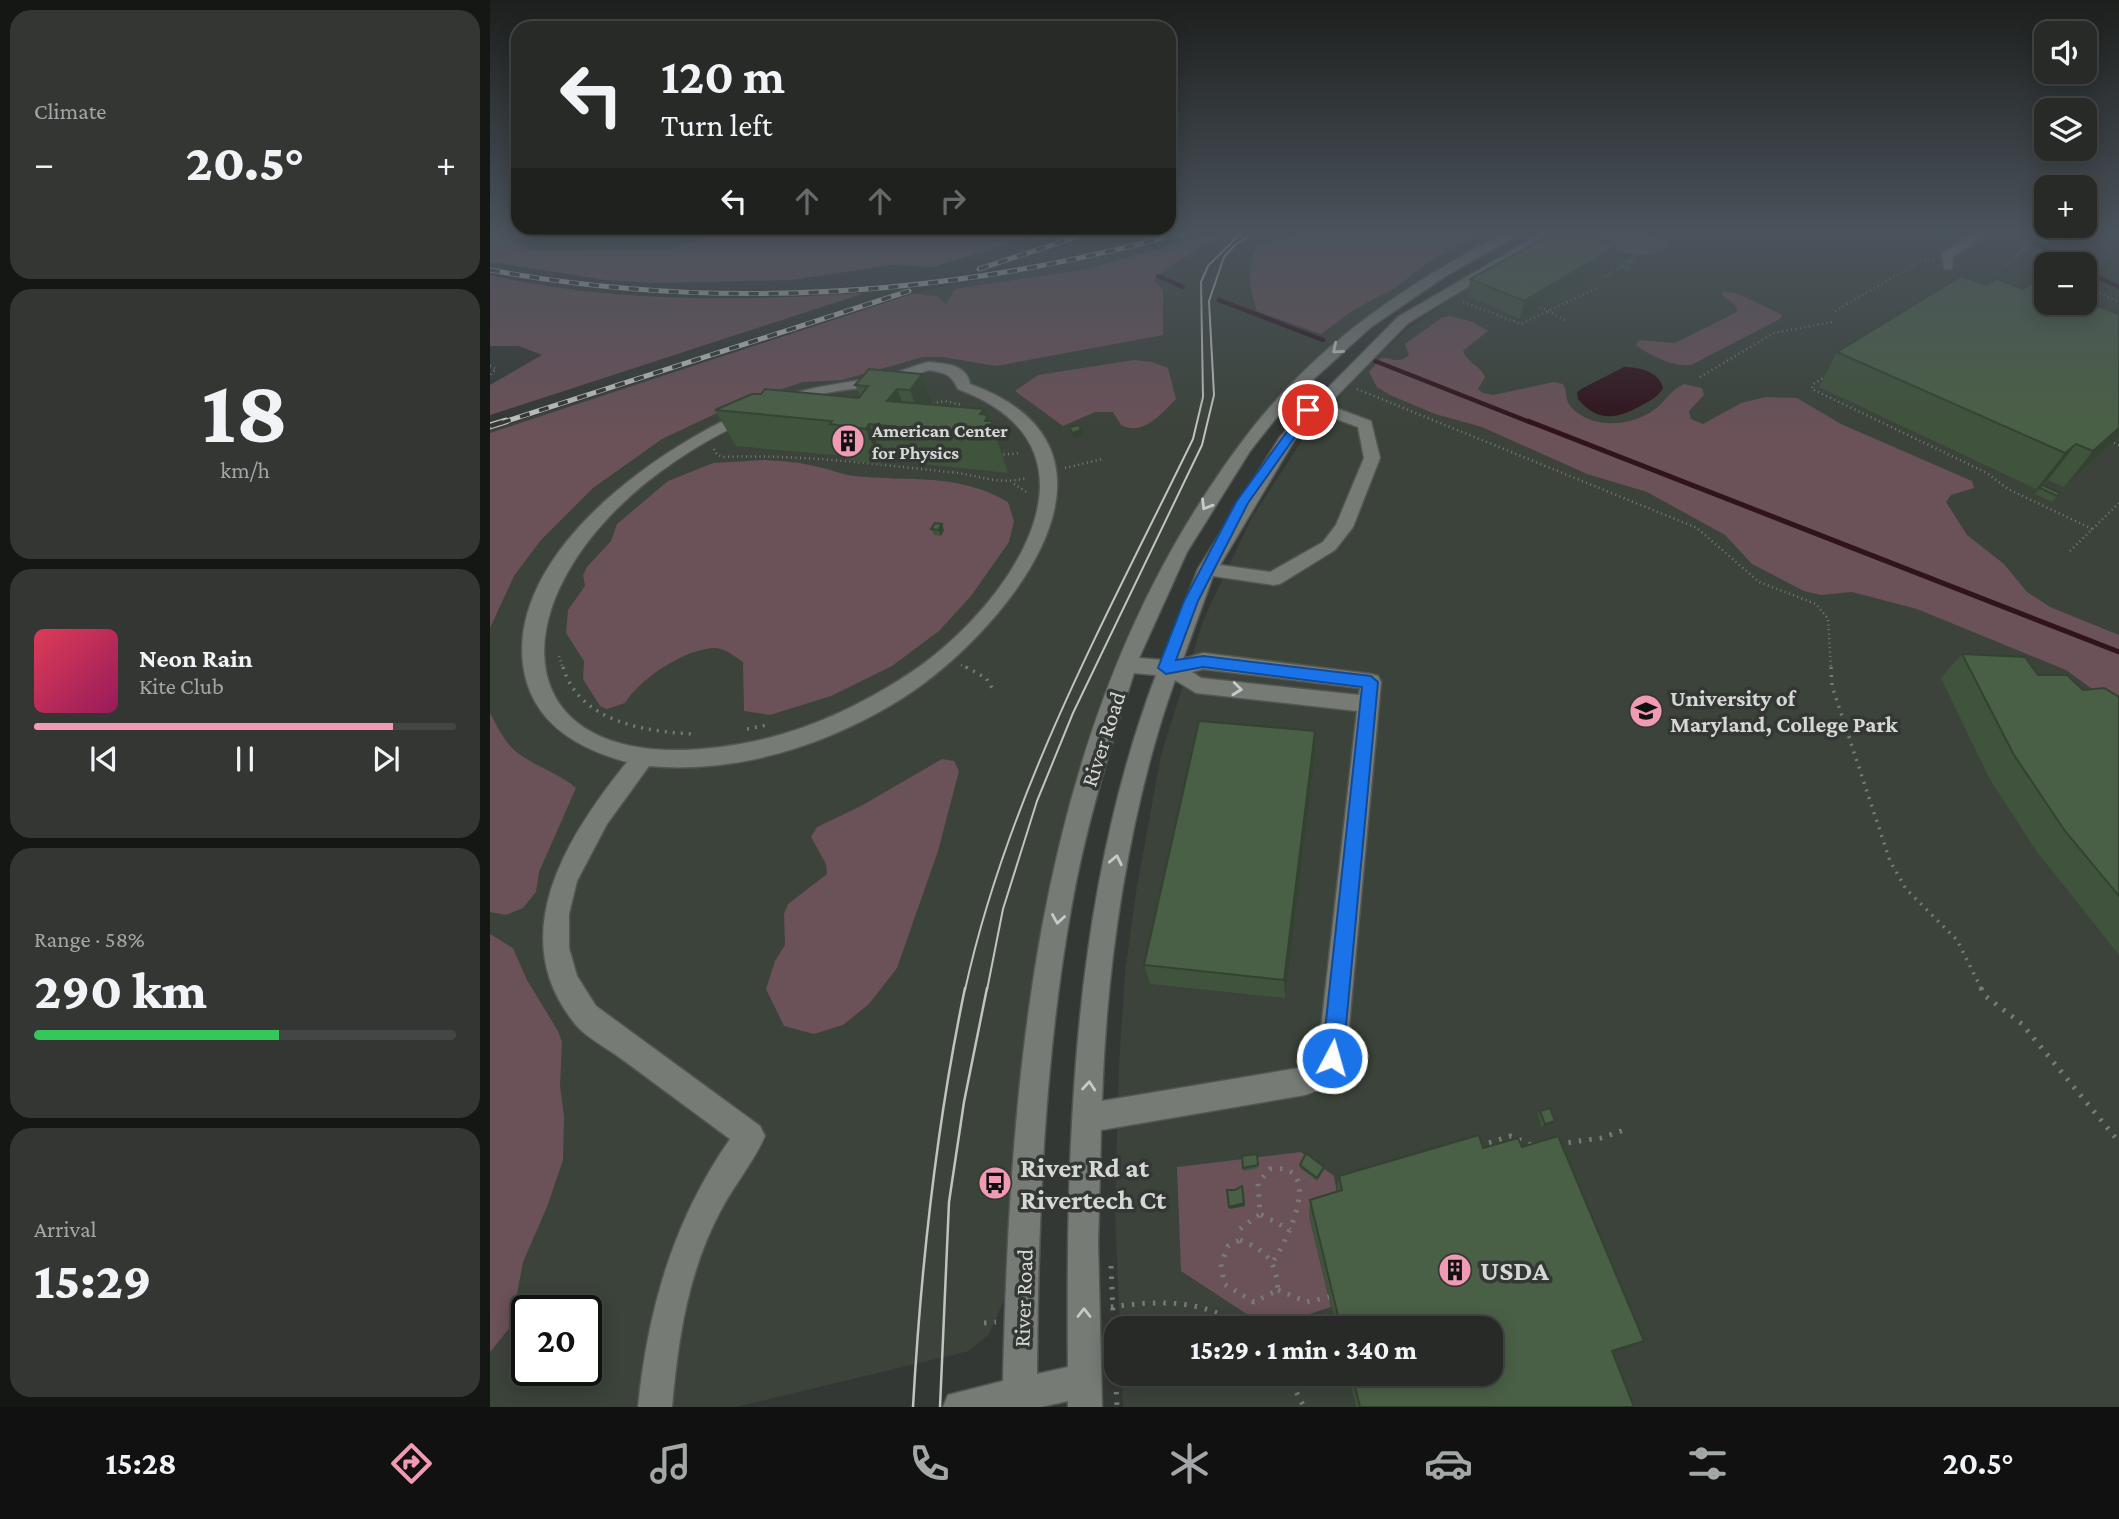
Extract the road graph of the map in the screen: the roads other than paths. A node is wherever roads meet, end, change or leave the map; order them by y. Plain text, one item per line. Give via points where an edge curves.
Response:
1 (1403, 298) edge
2 (1433, 298) edge
3 (1313, 405) junction
4 (1207, 569) junction
5 (1128, 665) junction
6 (1170, 668) junction
7 (643, 758) junction
8 (1087, 1120) junction
9 (1084, 1394) edge
10 (1020, 1401) edge
11 (655, 1407) edge
12 (960, 1407) edge

1 -> 5 street, River Road via 1330,354 1242,450 1174,560
2 - 3 street, River Road via 1363,354
3 - 4 street, River Road via 1257,478
3 - 4 street via 1365,425 1371,458 1344,527 1329,546 1273,579
4 - 6 street, River Road
5 - 6 street
5 -> 10 street, River Road via 1081,807 1048,980 1031,1139
8 -> 6 street, River Road via 1111,880 1147,725
6 - 8 street via 1196,685 1369,693 1333,1049 1328,1068 1318,1077
7 - 7 street via 727,756 798,738 880,701 948,653 992,610 1026,562 1044,519 1035,473 1038,442 1016,414 990,396 963,386 964,379 952,369 929,366 892,379 833,387 779,402 712,432 616,500 576,543 548,590 533,640 536,682 554,716 592,743
7 - 11 street via 574,854 556,920 554,948 559,972 569,995 586,1016 750,1136 705,1207 672,1289
9 -> 8 street, River Road
9 - 10 street
10 - 12 street

